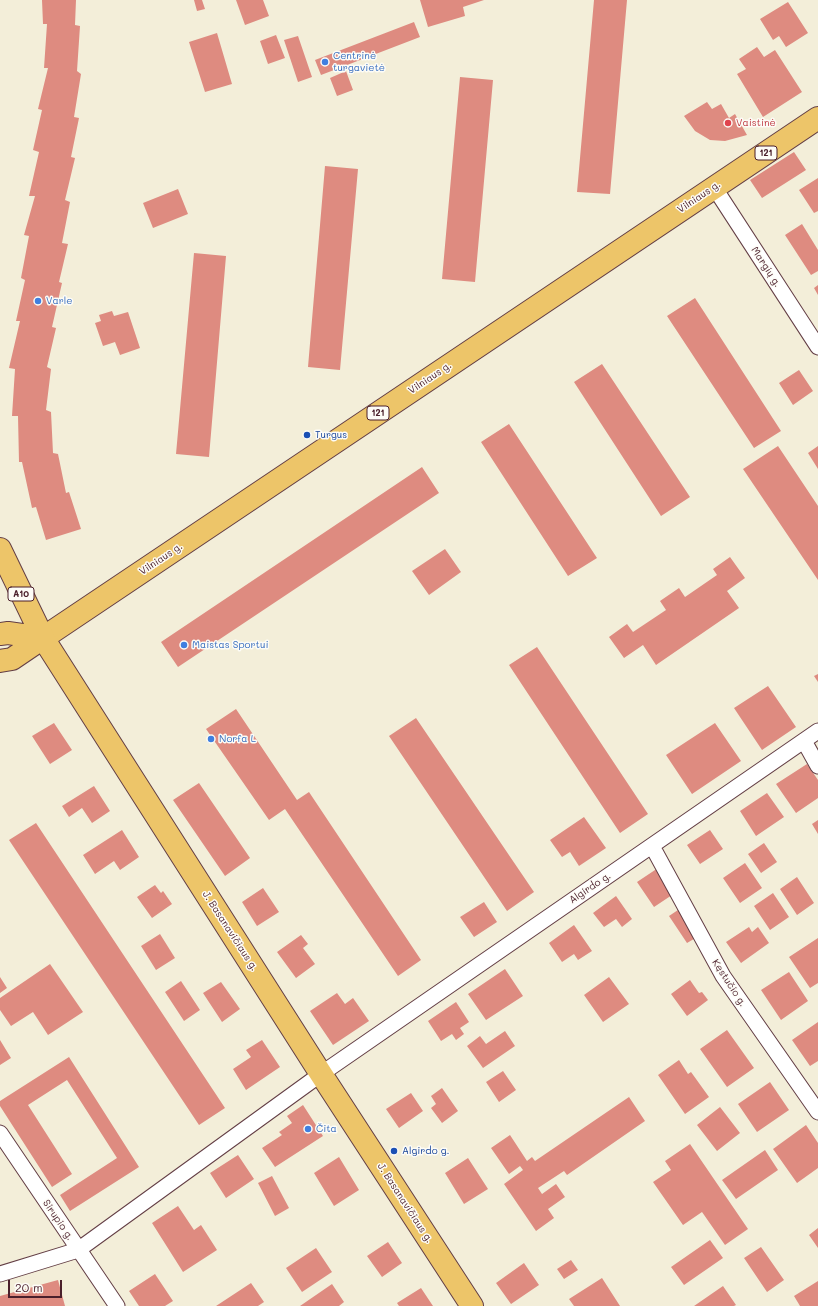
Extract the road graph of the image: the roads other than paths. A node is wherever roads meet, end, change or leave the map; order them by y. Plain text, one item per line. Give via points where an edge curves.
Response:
1 (818, 118) edge
2 (714, 187) junction
3 (818, 347) edge
4 (0, 549) edge
5 (0, 634) edge
6 (43, 638) junction
7 (0, 661) edge
8 (818, 731) edge
9 (804, 741) junction
10 (818, 766) edge
11 (652, 846) junction
12 (321, 1074) junction
13 (818, 1112) edge
14 (0, 1132) edge
15 (78, 1250) junction
16 (0, 1274) edge
17 (117, 1306) edge
18 (472, 1306) edge

1 - 2 main road, Vilniaus g. / 121
2 - 3 street, Margių g.
2 - 6 main road, Vilniaus g. / 121
4 - 6 main road, J. Basanavičiaus g. / A10
5 - 6 main road
6 - 7 main road, Vilniaus g. via 12,659
6 - 12 main road, J. Basanavičiaus g.
8 - 9 street, Algirdo g.
9 - 10 street
9 - 11 street, Algirdo g.
11 - 12 street, Algirdo g.
11 - 13 street, Kęstučio g. via 723,976
12 - 15 street, Algirdo g.
12 - 18 main road, J. Basanavičiaus g.
14 - 15 street, Sirupio g.
15 - 16 street, Algirdo g.
15 - 17 street, Sirupio g.

